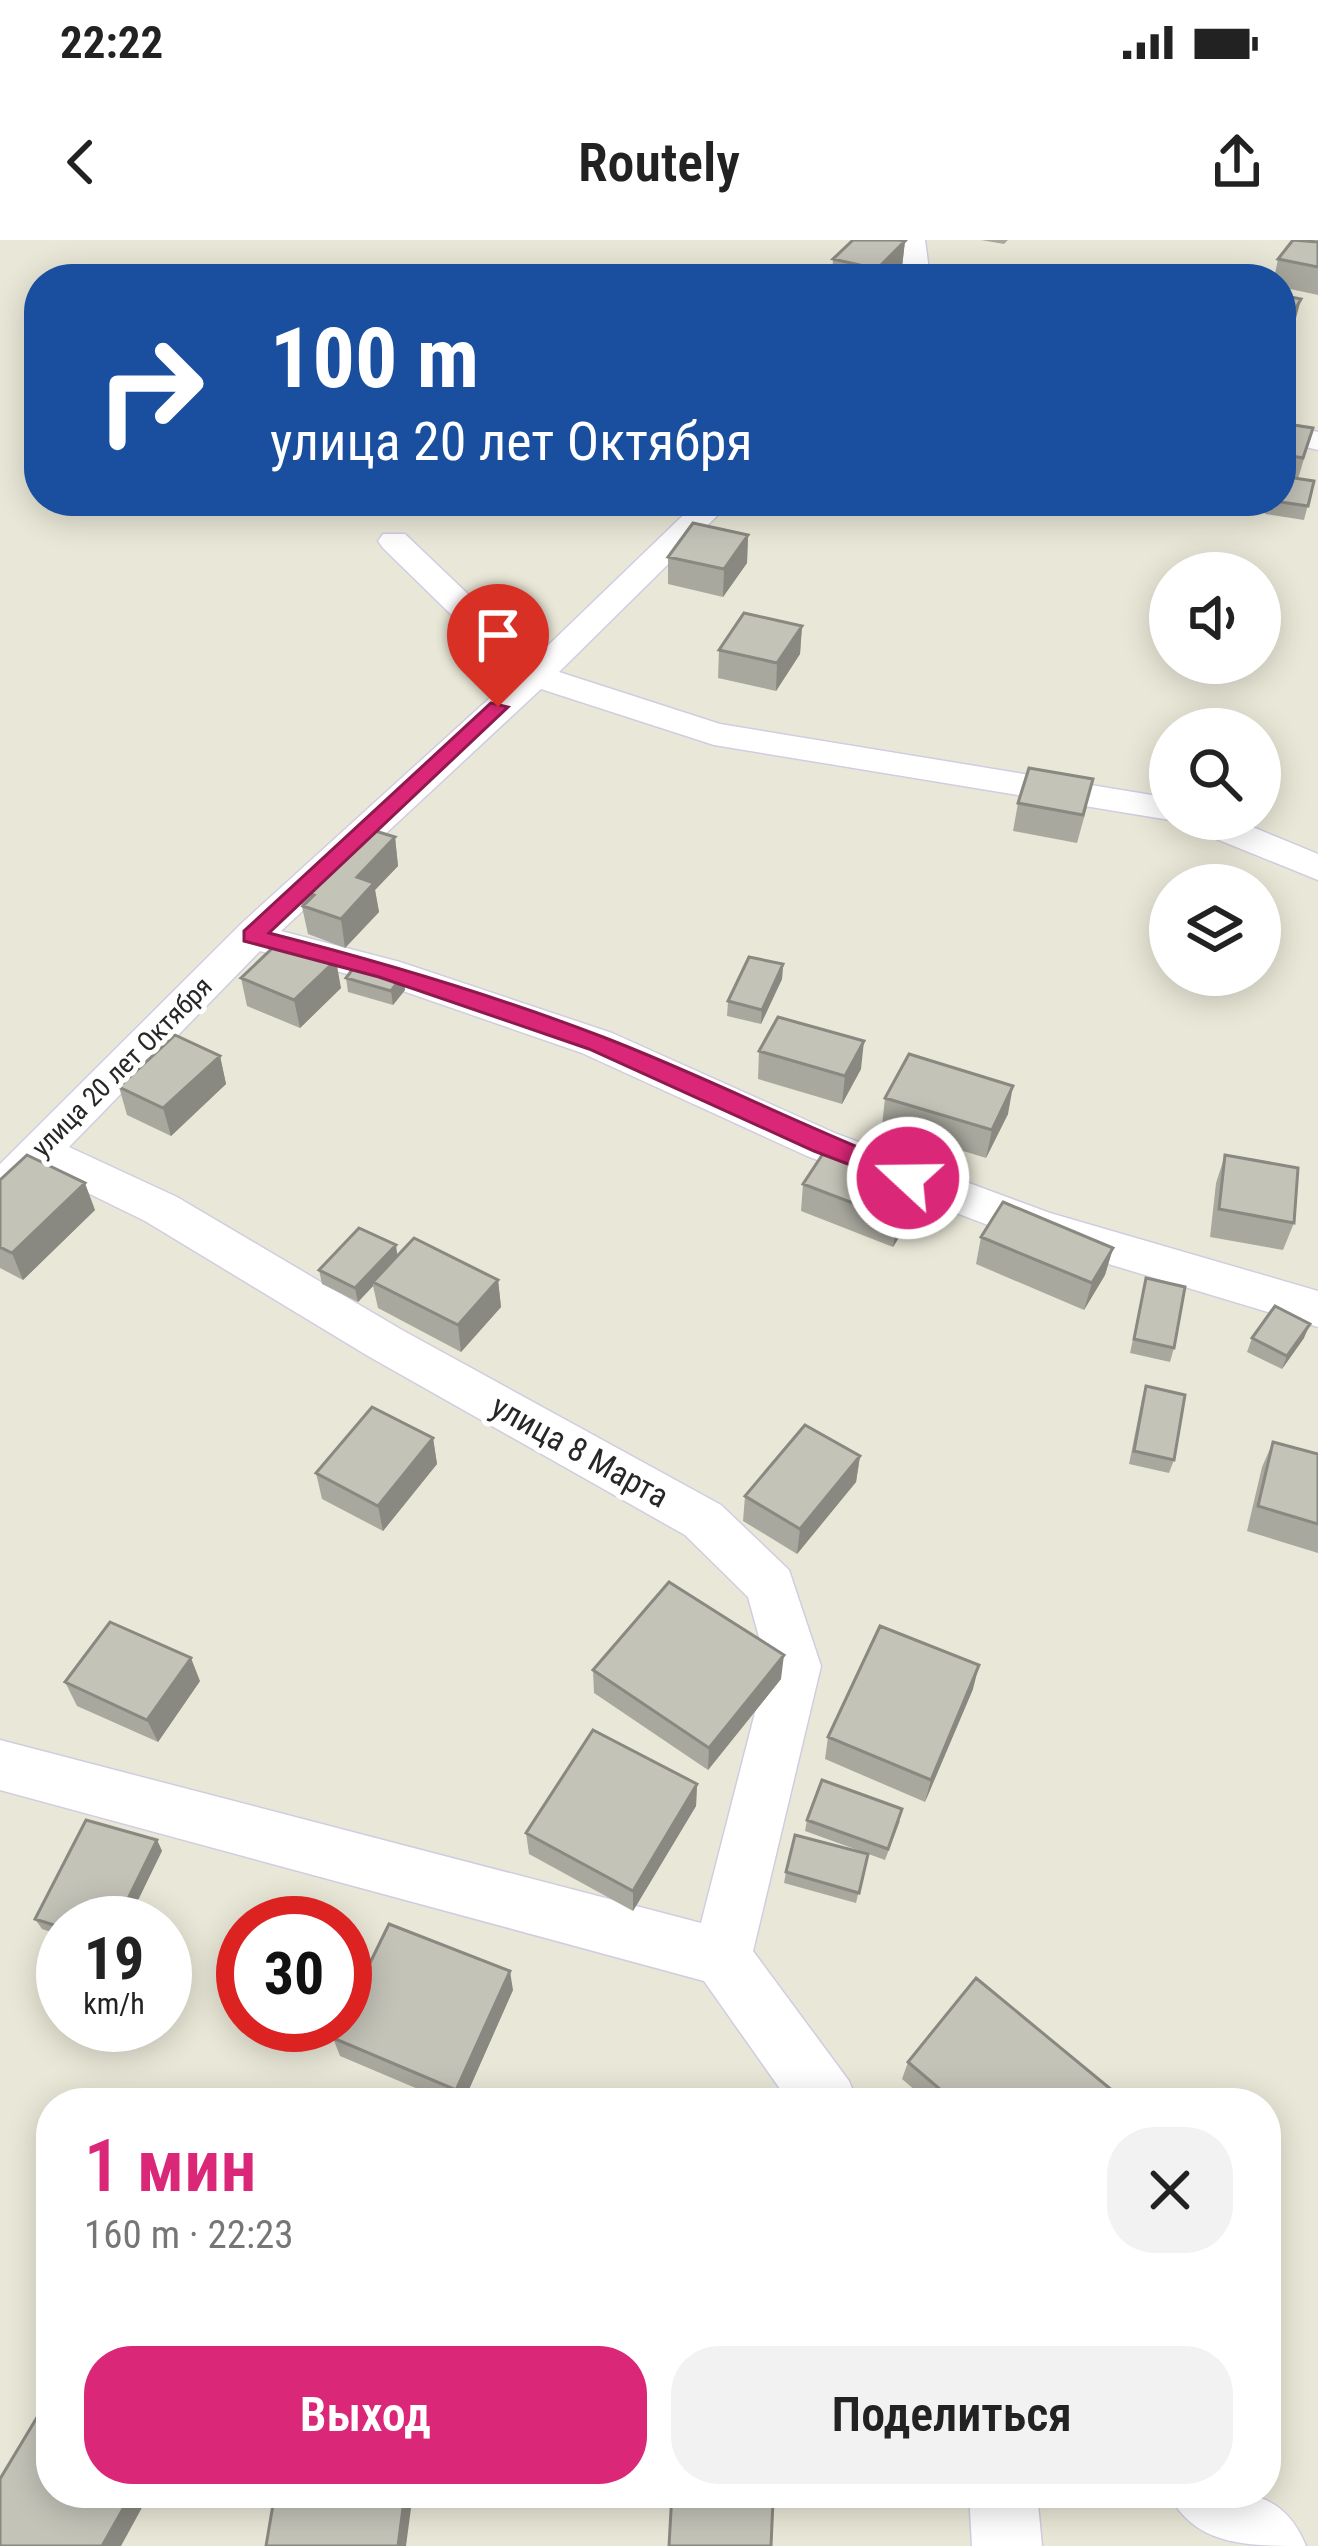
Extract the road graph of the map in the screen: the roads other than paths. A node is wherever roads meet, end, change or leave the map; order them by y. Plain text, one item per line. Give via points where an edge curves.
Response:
1 (701, 516) edge
2 (394, 541) dead end
3 (532, 675) junction
4 (1149, 806) edge
5 (1251, 840) edge
6 (1318, 868) edge
7 (252, 936) junction
8 (40, 1150) junction
9 (0, 1190) edge
10 (1318, 1310) edge
11 (0, 1765) edge
12 (722, 1957) junction
13 (816, 2088) edge
14 (1004, 2508) edge
15 (1221, 2508) edge
16 (1007, 2546) edge
17 (1270, 2546) edge

1 - 3 street, улица 20 лет Октября via 590,630
2 - 3 street
3 - 4 street via 714,734
3 - 7 street, улица 20 лет Октября
5 - 6 street
7 - 8 street, улица 20 лет Октября
7 - 10 street via 386,971 597,1043 822,1145 1038,1226
8 - 9 street, улица 20 лет Октября
8 - 12 street, улица 8 Марта via 161,1209 704,1520 771,1586 794,1666
11 - 12 street
12 - 13 street
14 - 16 street
15 - 17 street

